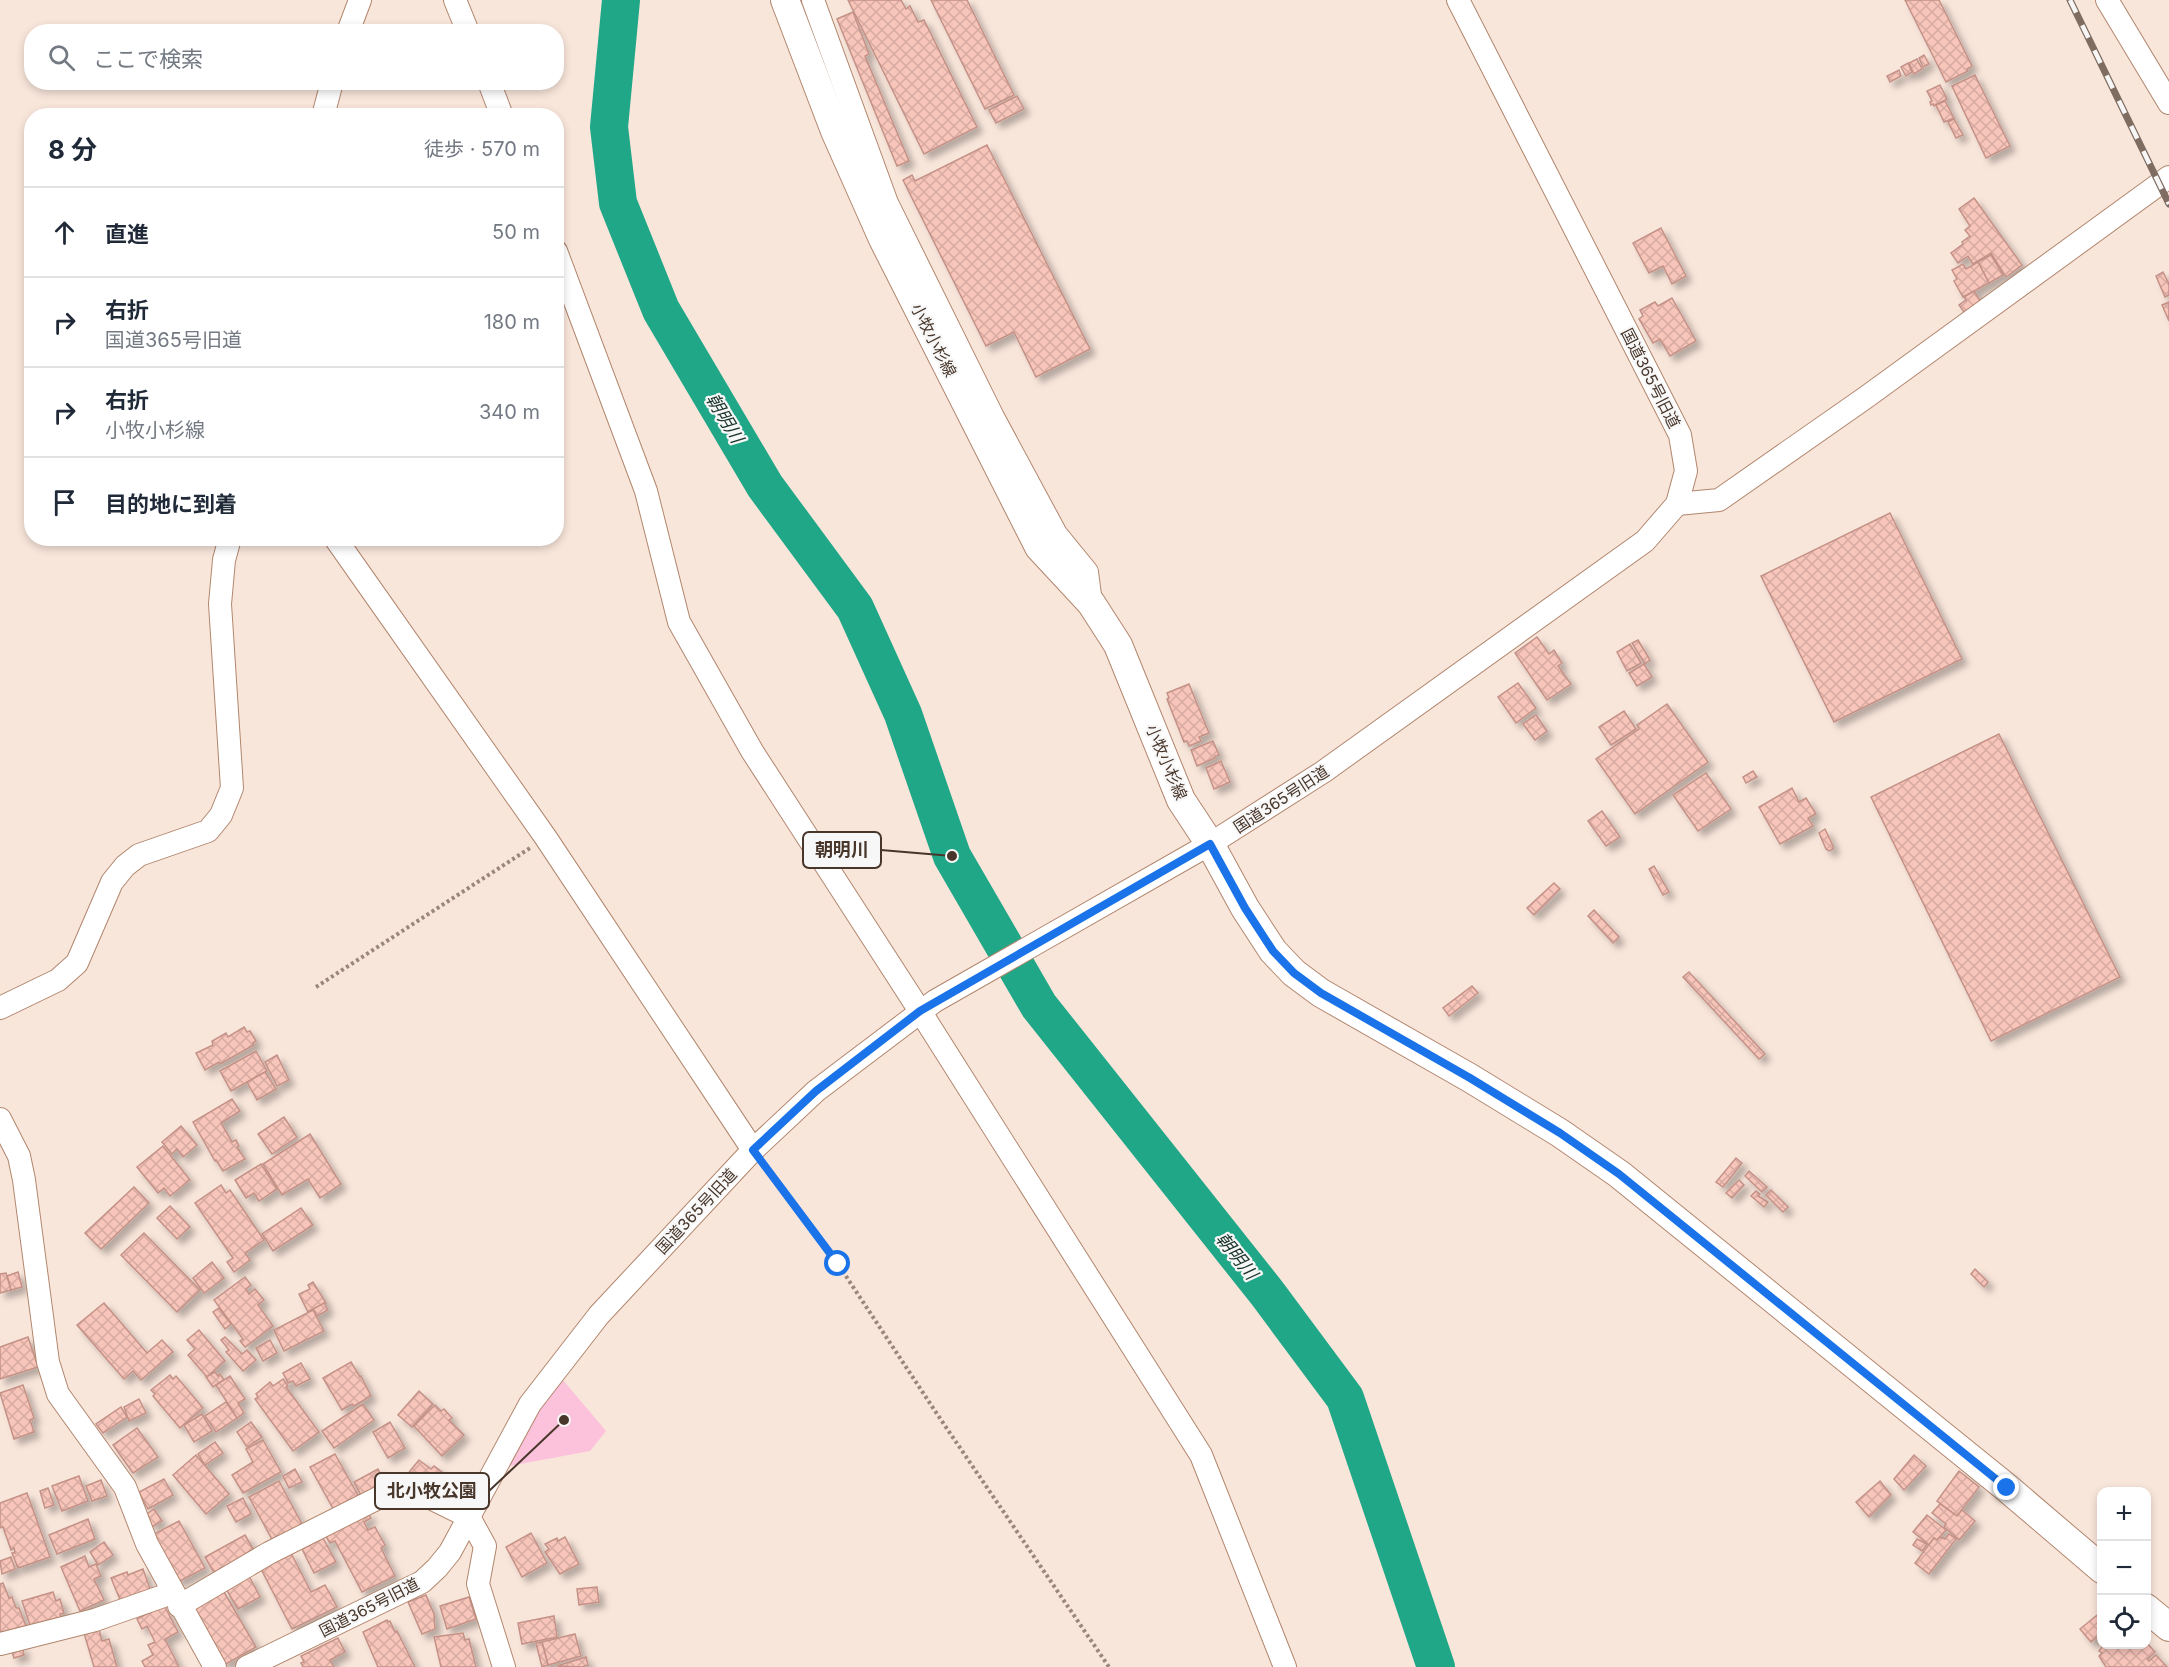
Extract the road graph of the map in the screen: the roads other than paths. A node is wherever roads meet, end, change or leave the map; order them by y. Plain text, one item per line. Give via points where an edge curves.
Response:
1 (360, 0) edge
2 (455, 0) edge
3 (785, 0) edge
4 (813, 0) edge
5 (1458, 0) edge
6 (2107, 0) edge
7 (351, 24) edge
8 (465, 24) edge
9 (330, 90) edge
10 (492, 90) edge
11 (2169, 103) edge
12 (325, 108) edge
13 (499, 108) edge
14 (2169, 177) edge
15 (564, 272) edge
16 (1677, 504) junction
17 (228, 546) edge
18 (341, 546) edge
19 (1091, 603) junction
20 (1204, 848) junction
21 (928, 1006) junction
22 (0, 1008) edge
23 (0, 1119) edge
24 (753, 1150) junction
25 (469, 1517) junction
26 (2097, 1565) edge
27 (176, 1599) junction
28 (2151, 1612) edge
29 (2169, 1627) edge
30 (0, 1644) edge
31 (280, 1660) edge
32 (215, 1667) edge
33 (247, 1667) edge
34 (504, 1667) edge
35 (1285, 1667) edge

1 - 7 street
2 - 8 street
3 - 19 main road, 小牧小杉線 via 883,239 1039,547
4 - 19 street via 886,203 1045,514 1087,572
5 - 16 street, 国道365号旧道 via 1680,435 1686,471
6 - 11 street
9 - 12 street
10 - 13 street
14 - 16 street via 1719,500
15 - 21 street via 646,491 679,622 752,751
16 - 20 street, 国道365号旧道 via 1645,541 1323,772
17 - 22 street via 220,604 232,789 221,815 208,831 139,855 125,866 112,882 76,963 58,980
18 - 24 street via 546,838
19 - 20 main road, 小牧小杉線 via 1118,645
20 - 21 street, 国道365号旧道
20 - 26 main road, 小牧小杉線 via 1273,951 1294,973 1321,993 1560,1133 1619,1174
21 - 24 street, 国道365号旧道 via 816,1091
21 - 35 street via 1201,1455
23 - 27 street via 19,1156 48,1362 58,1394 125,1487 147,1544
24 - 25 street, 国道365号旧道 via 599,1315 530,1404
25 - 27 street via 404,1485
25 - 31 street, 国道365号旧道 via 450,1552 422,1582
25 - 34 street via 485,1546 478,1584
27 - 30 street
27 - 32 street
28 - 29 main road
31 - 33 street, 国道365号旧道

